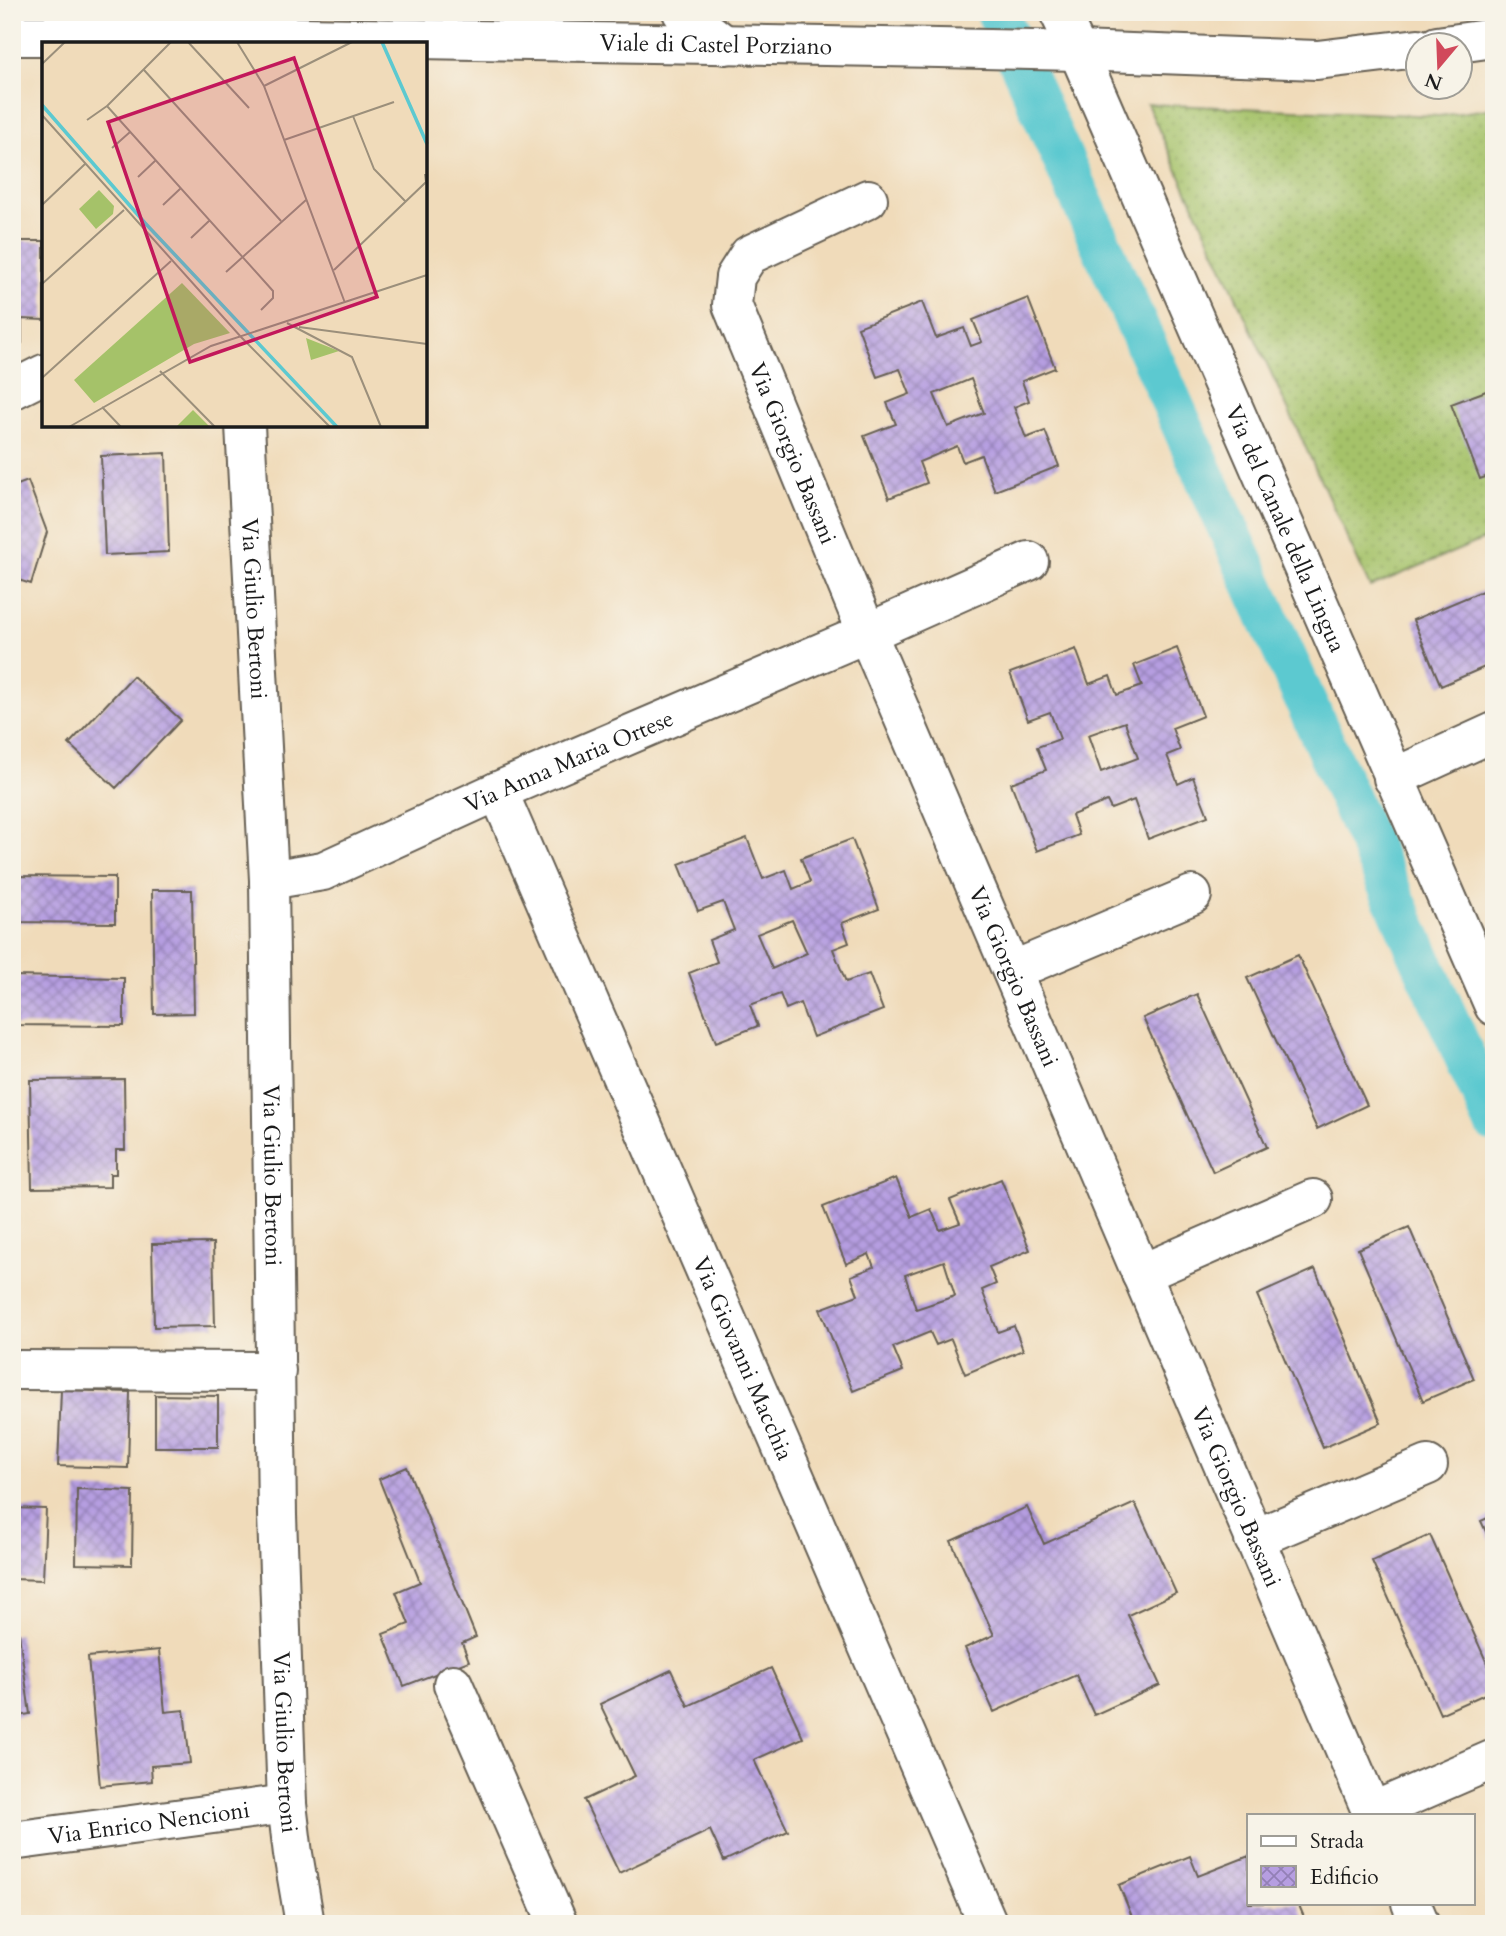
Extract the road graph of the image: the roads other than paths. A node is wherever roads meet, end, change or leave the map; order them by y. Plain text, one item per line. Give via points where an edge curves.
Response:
1 (682, 12) edge
2 (1059, 12) edge
3 (12, 36) edge
4 (1494, 38) edge
5 (246, 40) edge
6 (1474, 41) edge
7 (725, 45) junction
8 (1064, 50) junction
9 (1404, 50) edge
10 (869, 199) dead end
11 (42, 375) edge
12 (12, 390) edge
13 (245, 427) edge
14 (1028, 561) dead end
15 (867, 633) junction
16 (1494, 732) edge
17 (1393, 778) junction
18 (498, 791) junction
19 (269, 880) junction
20 (1192, 895) dead end
21 (1012, 971) junction
22 (1494, 1006) edge
23 (1313, 1199) dead end
24 (1141, 1274) junction
25 (12, 1370) edge
26 (276, 1371) junction
27 (1428, 1465) dead end
28 (1254, 1539) junction
29 (453, 1684) dead end
30 (1494, 1759) edge
31 (287, 1804) junction
32 (1373, 1814) edge
33 (12, 1841) edge
34 (1411, 1904) edge
35 (305, 1924) edge
36 (558, 1924) edge
37 (988, 1924) edge
38 (1420, 1924) edge

1 - 7 street
2 - 8 street, Via del Canale della Lingua
3 - 5 street, Viale di Castel Porziano
4 - 6 street
5 - 7 street, Viale di Castel Porziano
7 - 8 street, Viale di Castel Porziano
8 - 9 street, Viale di Castel Porziano via 1317,60
8 - 17 street, Via del Canale della Lingua
10 - 15 street, Via Giorgio Bassani via 749,255 735,277 732,305
11 - 12 street
13 - 19 street, Via Giulio Bertoni
14 - 15 street, Via Anna Maria Ortese
15 - 18 street, Via Anna Maria Ortese
15 - 21 street, Via Giorgio Bassani
16 - 17 street
17 - 22 street, Via del Canale della Lingua
18 - 19 street, Via Anna Maria Ortese via 323,871
18 - 37 street, Via Giovanni Macchia
19 - 26 street, Via Giulio Bertoni
20 - 21 street
21 - 24 street, Via Giorgio Bassani
23 - 24 street
24 - 28 street, Via Giorgio Bassani
25 - 26 street
26 - 31 street, Via Giulio Bertoni
27 - 28 street
28 - 32 street, Via Giorgio Bassani
29 - 36 street
30 - 32 street
31 - 33 street, Via Enrico Nencioni
31 - 35 street, Via Giulio Bertoni
34 - 38 street

